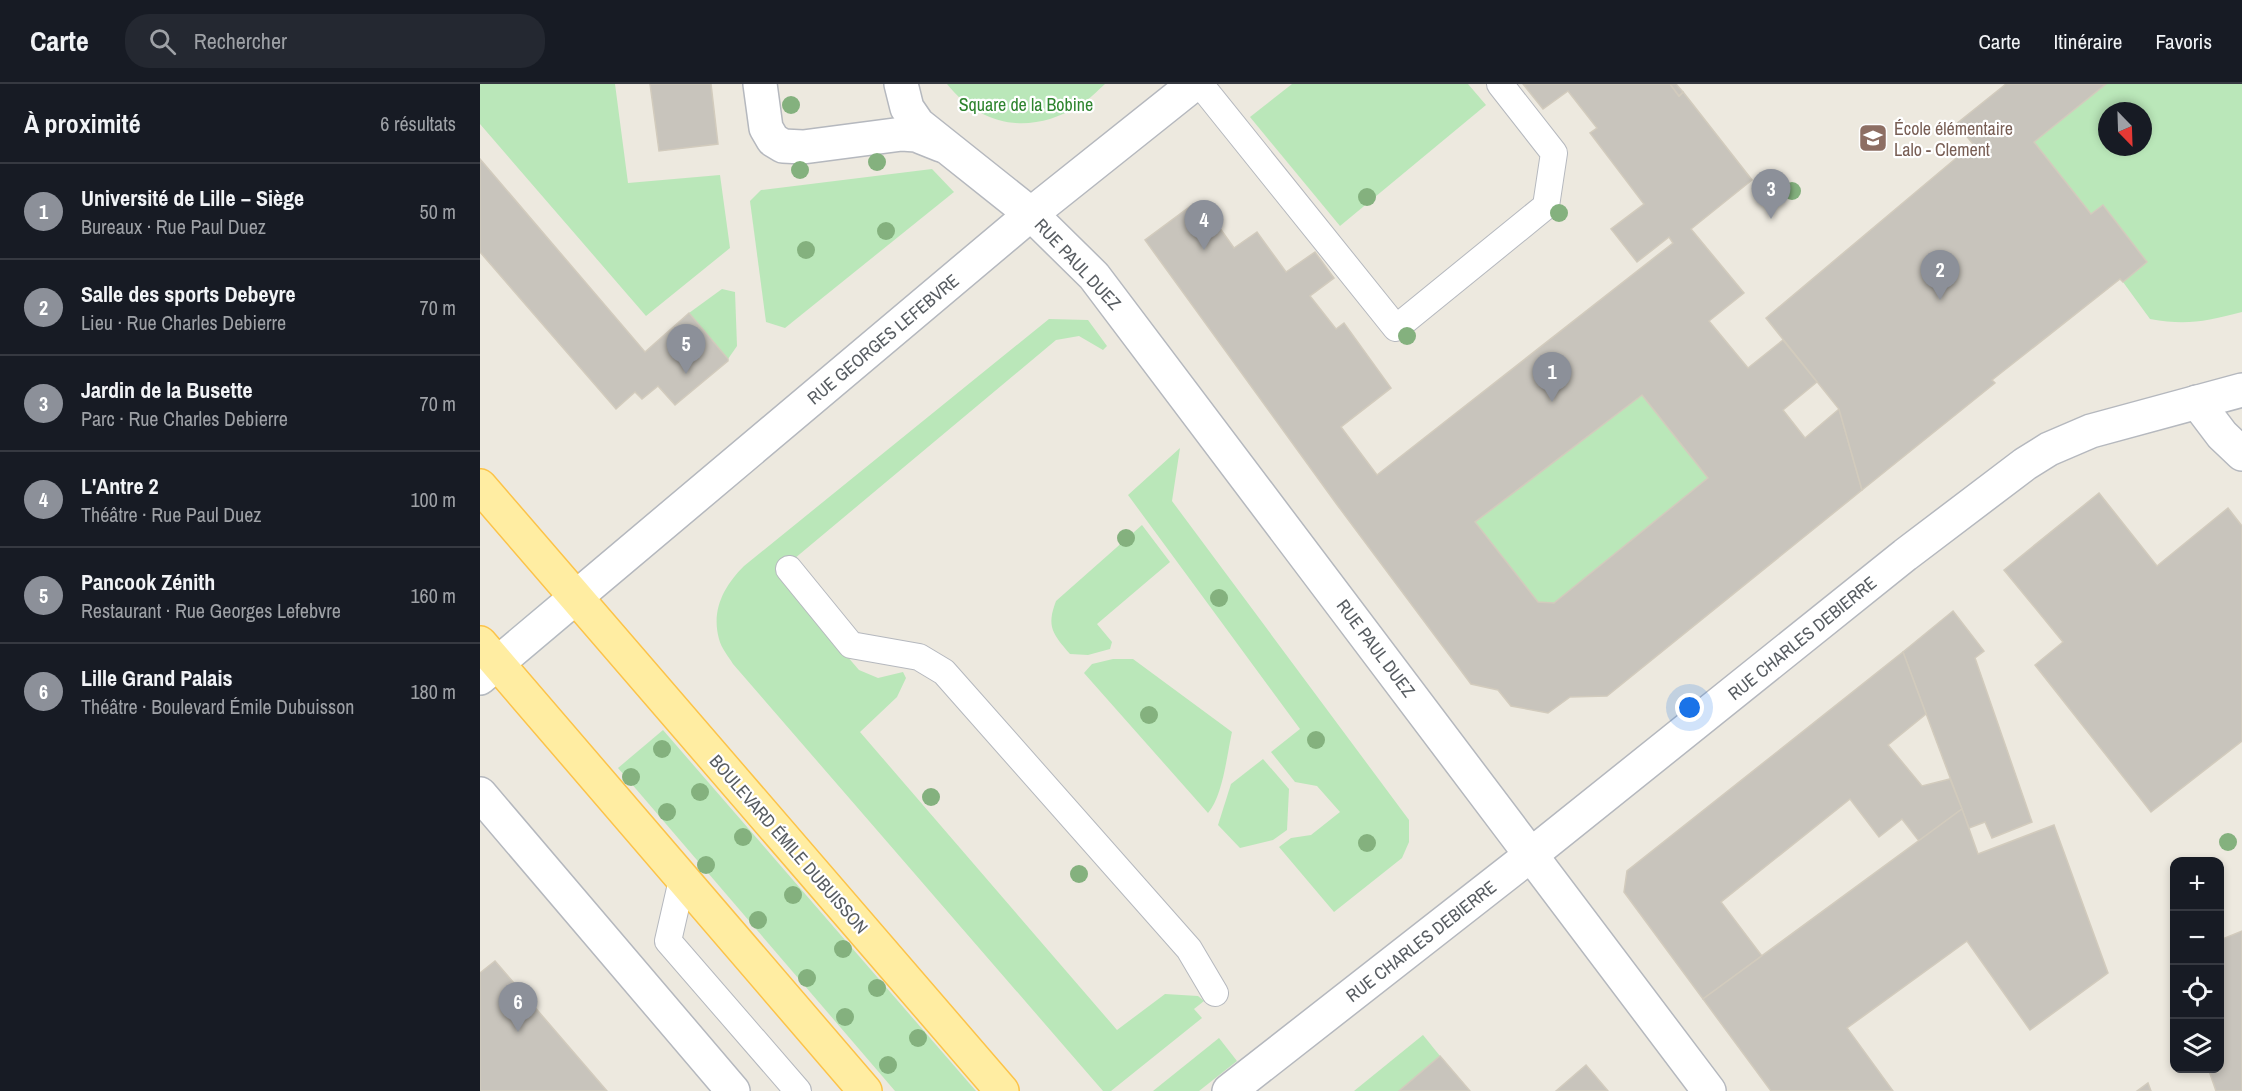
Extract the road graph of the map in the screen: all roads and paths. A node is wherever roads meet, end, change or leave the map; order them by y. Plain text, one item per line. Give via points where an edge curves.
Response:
1 (760, 84) edge
2 (901, 84) edge
3 (1194, 84) edge
4 (1200, 84) edge
5 (1500, 84) edge
6 (946, 146) junction
7 (1031, 214) junction
8 (2242, 390) edge
9 (2197, 402) junction
10 (2242, 454) edge
11 (480, 486) edge
12 (789, 569) dead end
13 (575, 598) junction
14 (486, 662) edge
15 (480, 794) edge
16 (1532, 854) junction
17 (682, 880) junction
18 (1215, 993) dead end
19 (733, 1091) edge
20 (798, 1091) edge
21 (865, 1091) edge
22 (1002, 1091) edge
23 (1229, 1091) edge
24 (1709, 1091) edge

1 - 6 street via 766,128 773,140 783,146 902,135 916,135
2 - 6 street, RUE PAUL DUEZ via 907,108 918,124
3 - 7 street, RUE GEORGES LEFEBVRE
4 - 5 lane via 1396,328 1546,206 1554,153
6 - 7 street, RUE PAUL DUEZ
7 - 13 street, RUE GEORGES LEFEBVRE
7 - 16 street, RUE PAUL DUEZ via 1109,295
8 - 9 street, RUE CHARLES DEBIERRE
9 - 10 street
9 - 16 street, RUE CHARLES DEBIERRE via 2091,431 2025,464
11 - 13 main road, BOULEVARD ÉMILE DUBUISSON
12 - 18 lane via 851,645 919,657 944,672 1189,949
13 - 14 street, RUE GEORGES LEFEBVRE
13 - 22 main road, BOULEVARD ÉMILE DUBUISSON
14 - 17 main road
15 - 19 street
16 - 23 street, RUE CHARLES DEBIERRE
16 - 24 street, RUE PAUL DUEZ
17 - 20 lane via 668,941
17 - 21 main road

